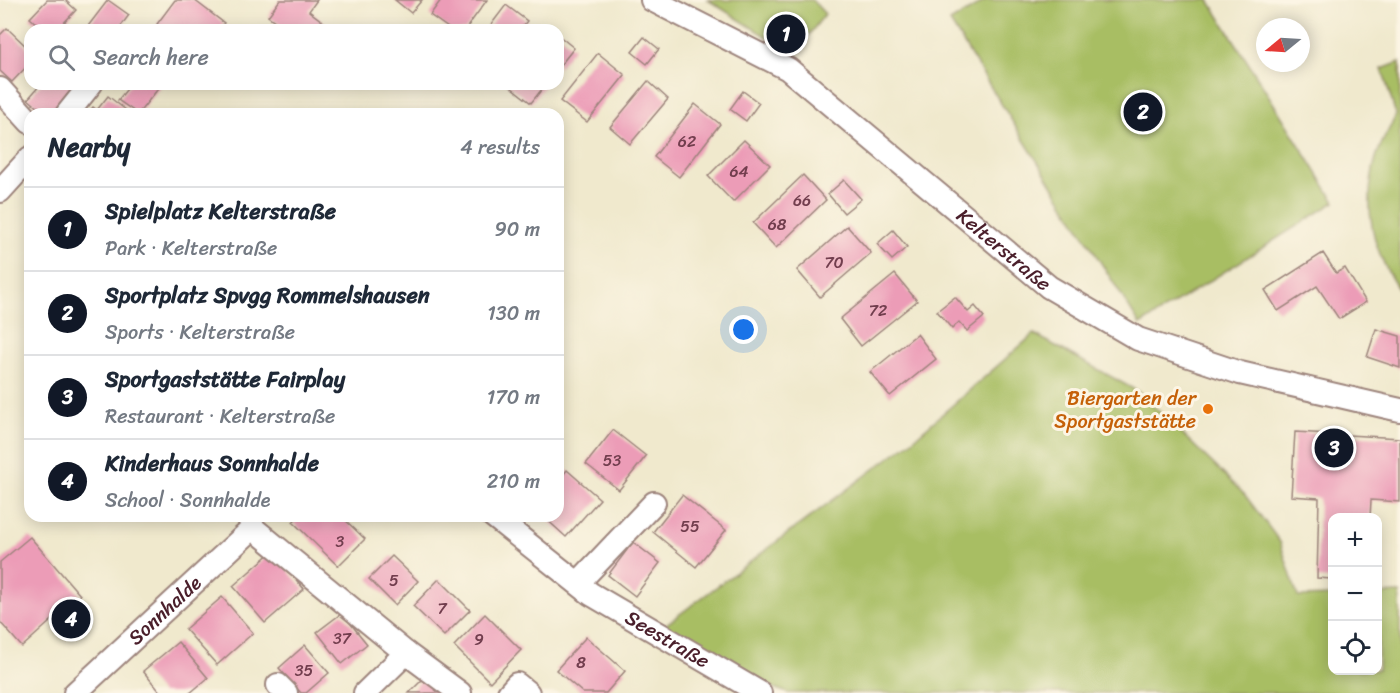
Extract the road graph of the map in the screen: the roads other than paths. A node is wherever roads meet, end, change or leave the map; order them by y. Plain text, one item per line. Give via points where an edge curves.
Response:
1 (652, 0) edge
2 (686, 6) edge
3 (0, 89) edge
4 (86, 90) edge
5 (72, 108) edge
6 (24, 115) edge
7 (24, 165) edge
8 (0, 191) edge
9 (1400, 410) edge
10 (654, 502) dead end
11 (250, 522) edge
12 (502, 522) edge
13 (578, 583) junction
14 (406, 653) junction
15 (75, 693) edge
16 (365, 693) edge
17 (460, 693) edge
18 (509, 693) edge
19 (528, 693) edge
20 (760, 693) edge

1 - 2 street, Kelterstraße
2 - 9 street, Kelterstraße via 788,69 1049,287 1138,339 1240,373
3 - 6 street
4 - 5 street
7 - 8 street
10 - 13 street
11 - 14 street, Sonnhalde
11 - 15 street, Sonnhalde
12 - 13 street, Seestraße
13 - 20 street, Seestraße
14 - 16 street
14 - 17 street, Sonnhalde
18 - 19 street via 517,684

